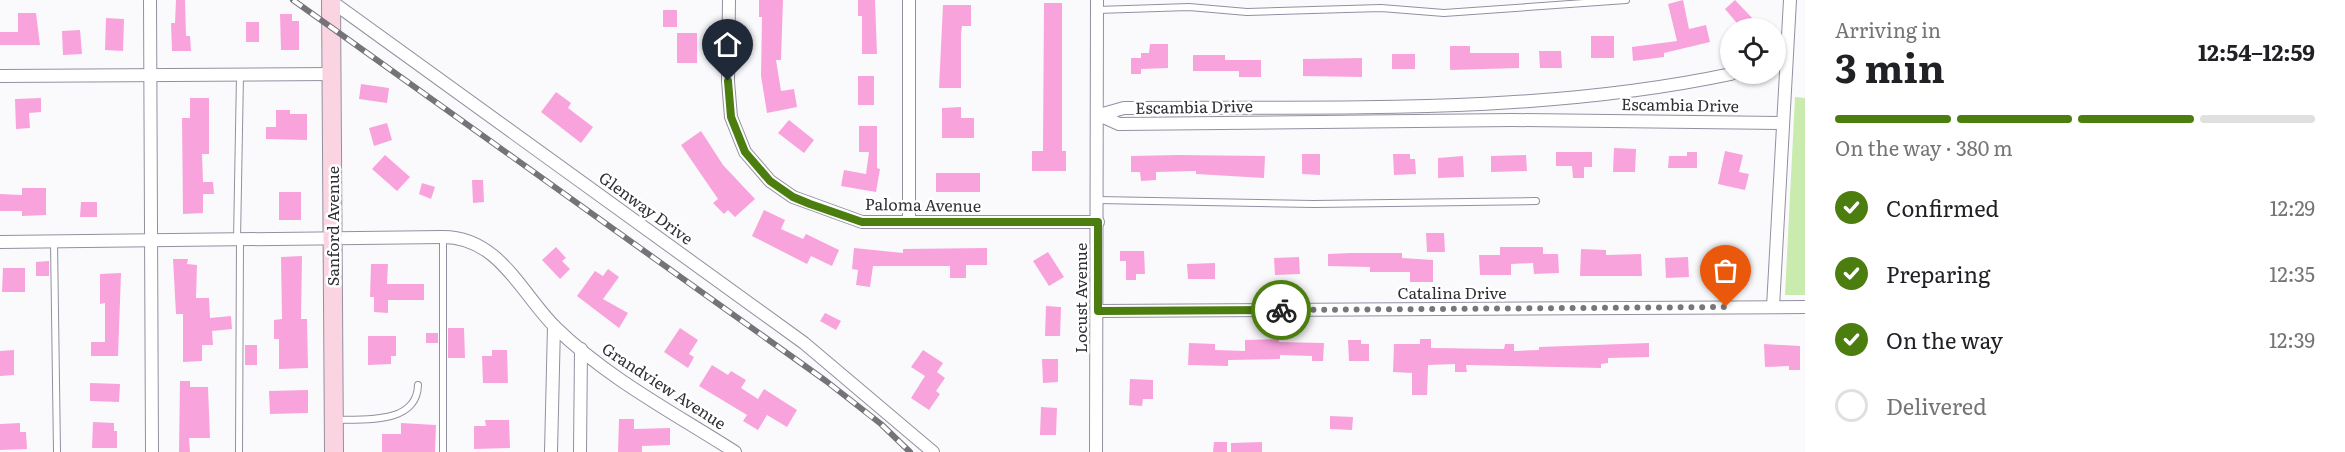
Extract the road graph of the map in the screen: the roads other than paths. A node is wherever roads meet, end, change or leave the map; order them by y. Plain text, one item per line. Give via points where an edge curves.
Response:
1 (150, 0) edge
2 (729, 0) edge
3 (909, 0) edge
4 (1626, 0) edge
5 (1790, 0) edge
6 (331, 1) edge
7 (1097, 5) edge
8 (1786, 28) edge
9 (150, 74) junction
10 (240, 74) junction
11 (332, 74) junction
12 (0, 76) edge
13 (1720, 76) edge
14 (1782, 84) edge
15 (1512, 104) junction
16 (1099, 115) junction
17 (1513, 120) junction
18 (1783, 123) junction
19 (1098, 200) junction
20 (1536, 201) dead end
21 (909, 222) junction
22 (1098, 222) junction
23 (333, 237) junction
24 (443, 237) junction
25 (239, 240) junction
26 (0, 242) edge
27 (54, 242) junction
28 (152, 242) junction
29 (1773, 307) junction
30 (1805, 307) edge
31 (1098, 311) junction
32 (554, 326) junction
33 (580, 349) junction
34 (418, 385) dead end
35 (334, 420) junction
36 (57, 452) edge
37 (153, 452) edge
38 (239, 452) edge
39 (334, 452) edge
40 (443, 452) edge
41 (550, 452) edge
42 (580, 452) edge
43 (735, 452) edge
44 (933, 452) edge
45 (1096, 452) edge

1 - 9 street
2 - 21 street, Paloma Avenue via 731,117 745,152 770,181 793,197 862,222
3 - 21 street
4 - 7 lane via 1444,13 1381,8 1247,12
5 - 8 street
6 - 11 main road, Sanford Avenue
6 - 44 street, Glenway Drive via 804,343
7 - 16 street, Locust Avenue
9 - 10 street
9 - 12 street
9 - 28 street
10 - 11 street
10 - 25 lane
11 - 23 main road, Sanford Avenue
13 - 15 street, Escambia Drive via 1665,87
14 - 18 street
15 - 16 street, Escambia Drive via 1124,108
15 - 17 lane
16 - 17 street, Escambia Drive via 1119,124
16 - 19 street, Locust Avenue
17 - 18 street, Escambia Drive
18 - 29 street
19 - 20 lane via 1314,204
19 - 22 street, Locust Avenue
21 - 22 street, Paloma Avenue
22 - 31 street, Locust Avenue
23 - 24 street, Grandview Avenue
23 - 25 street, Grandview Avenue
23 - 35 main road, Sanford Avenue
24 - 32 street, Grandview Avenue via 473,242 494,256 518,279
24 - 40 lane
25 - 28 street, Grandview Avenue
25 - 38 lane
26 - 27 street, Grandview Avenue
27 - 28 street, Grandview Avenue
27 - 36 lane
28 - 37 street
29 - 30 street, Catalina Drive
29 - 31 street, Catalina Drive
31 - 45 street, Locust Avenue
32 - 33 street, Grandview Avenue
32 - 41 street
33 - 42 street
33 - 43 street, Grandview Avenue via 603,368
34 - 35 lane via 418,395 405,411 379,418
35 - 39 main road, Sanford Avenue

